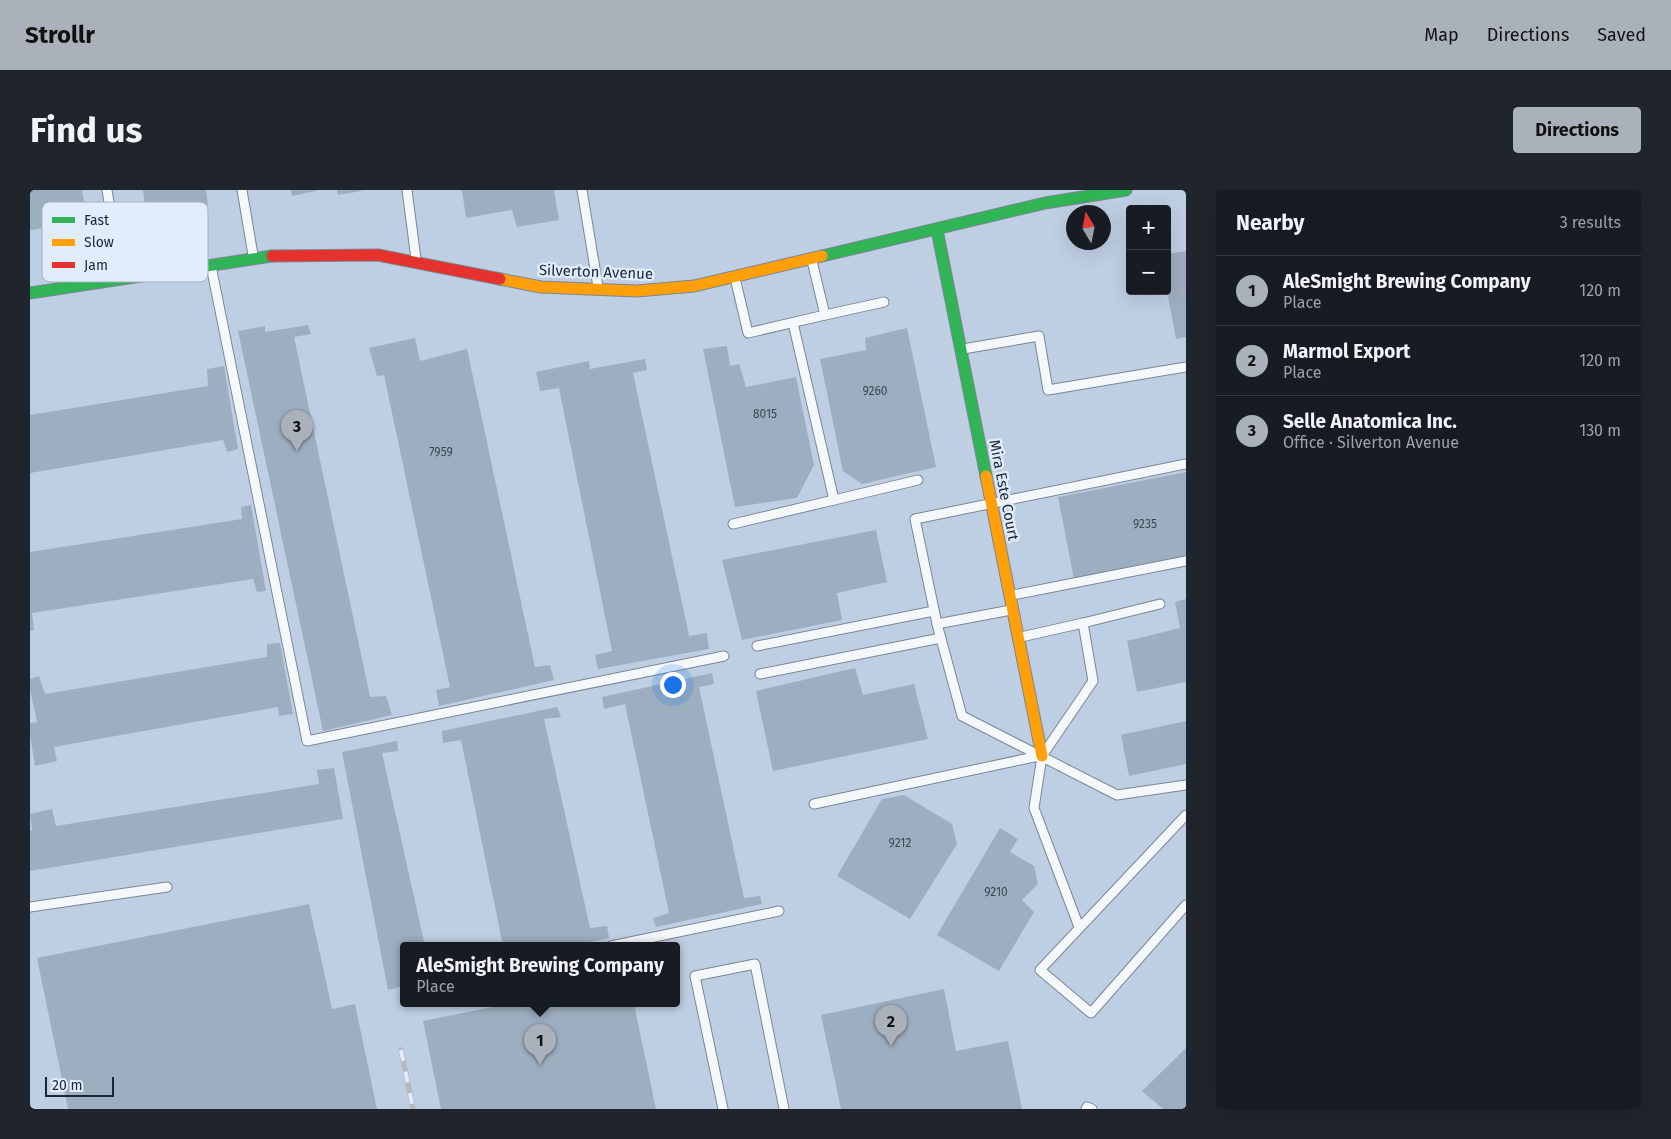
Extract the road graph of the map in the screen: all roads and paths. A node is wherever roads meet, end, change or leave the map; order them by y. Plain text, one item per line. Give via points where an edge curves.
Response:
1 (242, 190) edge
2 (407, 190) edge
3 (582, 190) edge
4 (1126, 190) edge
5 (937, 230) junction
6 (254, 258) junction
7 (812, 259) junction
8 (417, 263) junction
9 (208, 264) edge
10 (211, 264) junction
11 (734, 276) junction
12 (102, 282) edge
13 (598, 290) junction
14 (30, 293) edge
15 (884, 302) dead end
16 (825, 316) junction
17 (793, 323) junction
18 (961, 350) junction
19 (1186, 366) edge
20 (1186, 464) edge
21 (918, 480) dead end
22 (834, 500) junction
23 (991, 503) junction
24 (732, 524) dead end
25 (1186, 561) edge
26 (1010, 596) junction
27 (1160, 604) dead end
28 (1012, 609) junction
29 (934, 611) junction
30 (1083, 623) junction
31 (937, 624) junction
32 (941, 638) junction
33 (1018, 638) junction
34 (758, 646) dead end
35 (724, 656) dead end
36 (760, 674) dead end
37 (1042, 756) junction
38 (1186, 784) edge
39 (814, 804) dead end
40 (1186, 815) edge
41 (166, 887) dead end
42 (1186, 905) edge
43 (30, 907) edge
44 (779, 910) dead end
45 (1079, 927) junction
46 (630, 942) edge
47 (722, 1109) edge
48 (784, 1109) edge
49 (1086, 1109) edge
50 (1092, 1109) edge

1 - 6 lane
2 - 8 lane
3 - 13 lane
4 - 5 street, Silverton Avenue via 1045,203
5 - 7 street, Silverton Avenue
5 - 18 street, Mira Este Court
6 - 8 street, Silverton Avenue via 378,256
6 - 10 street, Silverton Avenue
7 - 11 street, Silverton Avenue
7 - 16 lane
8 - 13 street, Silverton Avenue via 541,287
9 - 10 street, Silverton Avenue
10 - 35 lane via 307,741
11 - 13 street, Silverton Avenue via 694,286 637,292
11 - 17 lane via 748,333
12 - 14 street, Silverton Avenue
15 - 16 lane
16 - 17 lane
17 - 22 lane
18 - 19 lane via 1039,336 1048,390
18 - 23 street, Mira Este Court
20 - 23 lane
21 - 22 lane
22 - 24 lane
23 - 26 street, Mira Este Court
23 - 29 lane via 915,519
25 - 26 lane
26 - 28 street, Mira Este Court
27 - 30 lane
28 - 31 lane
28 - 33 street, Mira Este Court
29 - 31 lane
29 - 34 lane
30 - 33 lane
30 - 37 lane via 1093,681
31 - 32 lane
32 - 36 lane
32 - 37 lane via 962,716
33 - 37 street, Mira Este Court
37 - 38 lane via 1117,795
37 - 39 lane
37 - 45 lane via 1034,808
40 - 45 lane
41 - 43 lane
42 - 45 lane via 1091,1014 1040,970
44 - 46 lane
47 - 48 lane via 695,976 755,964
49 - 50 lane

